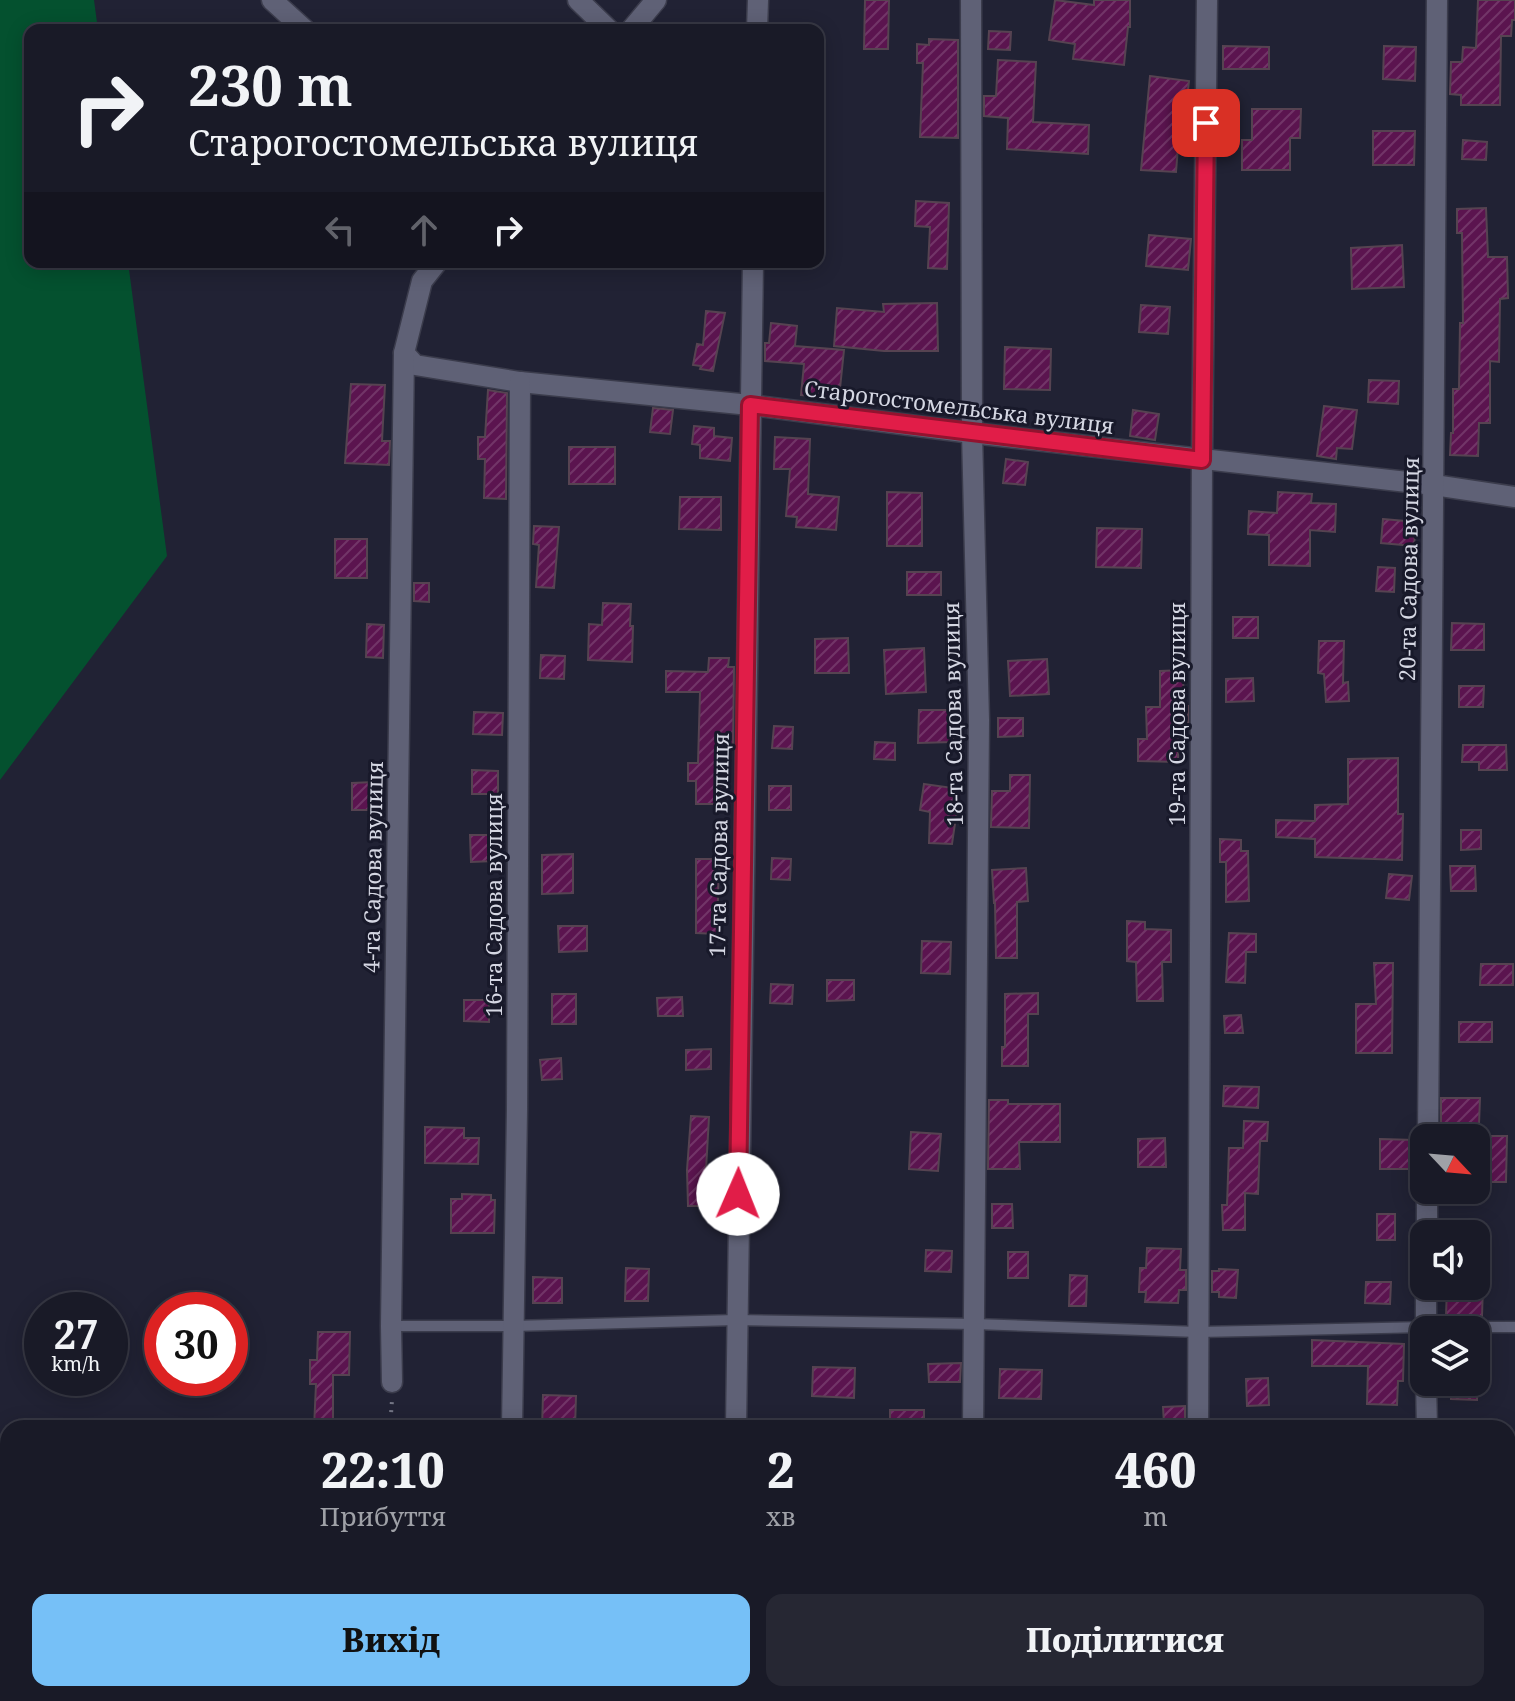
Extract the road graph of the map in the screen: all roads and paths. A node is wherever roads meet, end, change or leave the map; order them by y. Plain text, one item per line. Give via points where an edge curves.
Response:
1 (272, 0) edge
2 (578, 0) edge
3 (656, 0) edge
4 (758, 0) edge
5 (971, 0) edge
6 (1207, 0) edge
7 (1437, 0) edge
8 (298, 24) edge
9 (603, 24) edge
10 (636, 24) edge
11 (757, 24) edge
12 (753, 268) edge
13 (423, 272) edge
14 (404, 353) junction
15 (520, 382) junction
16 (750, 405) junction
17 (972, 433) junction
18 (1202, 460) junction
19 (1434, 485) junction
20 (1515, 497) edge
21 (1428, 1124) edge
22 (736, 1320) junction
23 (975, 1324) junction
24 (391, 1326) junction
25 (513, 1326) junction
26 (1490, 1327) edge
27 (1515, 1327) edge
28 (1410, 1328) edge
29 (1198, 1332) junction
30 (392, 1382) dead end
31 (1426, 1396) edge
32 (512, 1420) edge
33 (736, 1420) edge
34 (973, 1420) edge
35 (1198, 1420) edge
36 (1427, 1420) edge

1 - 8 street
2 - 9 street
3 - 10 street
4 - 11 street
5 - 17 street, 18-та Садова вулиця
6 - 18 street, 19-та Садова вулиця
7 - 19 street, 20-та Садова вулиця
12 - 16 street, 17-та Садова вулиця
13 - 14 street, 4-та Садова вулиця
14 - 15 street, Старогостомельська вулиця via 415,365
14 - 24 street, 4-та Садова вулиця
15 - 16 street, Старогостомельська вулиця
15 - 25 street, 16-та Садова вулиця
16 - 17 street, Старогостомельська вулиця
16 - 22 street, 17-та Садова вулиця
17 - 18 street, Старогостомельська вулиця
17 - 23 street, 18-та Садова вулиця via 979,720
18 - 19 street, Старогостомельська вулиця
18 - 29 street, 19-та Садова вулиця
19 - 20 street, Старогостомельська вулиця
19 - 21 street, 20-та Садова вулиця
22 - 23 lane
22 - 25 lane
22 - 33 street, 17-та Садова вулиця
23 - 29 lane
23 - 34 street, 18-та Садова вулиця
24 - 25 lane
24 - 30 street, 4-та Садова вулиця
25 - 32 street, 16-та Садова вулиця
26 - 27 lane
28 - 29 lane
29 - 35 street, 19-та Садова вулиця
31 - 36 street

